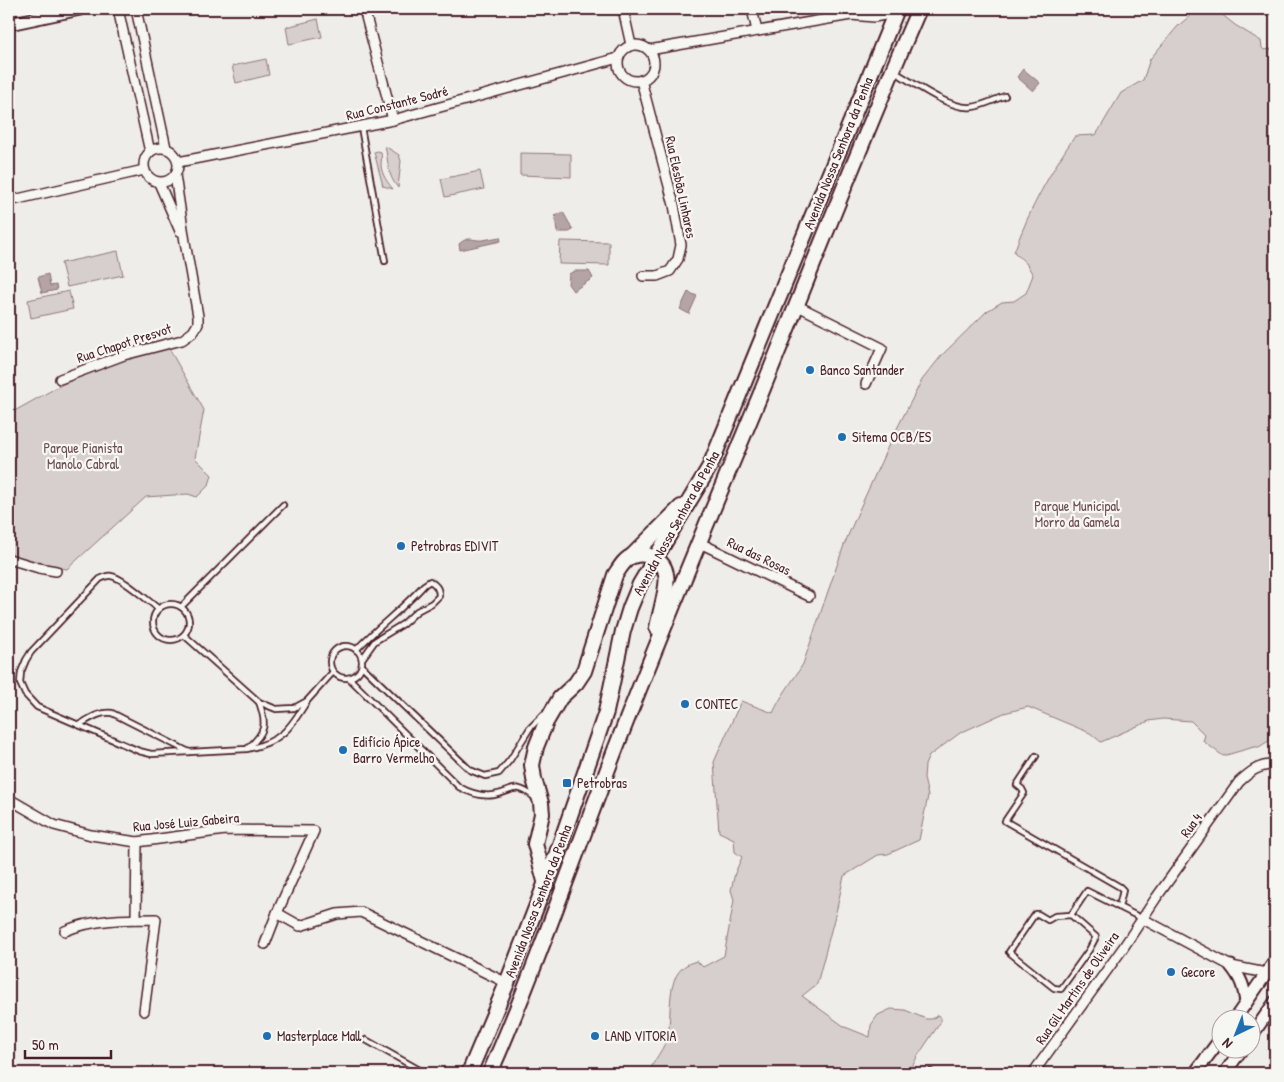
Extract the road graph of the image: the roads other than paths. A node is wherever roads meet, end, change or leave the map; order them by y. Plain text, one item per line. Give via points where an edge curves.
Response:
1 (80, 9) edge
2 (118, 9) edge
3 (136, 9) edge
4 (364, 9) edge
5 (622, 9) edge
6 (752, 9) edge
7 (865, 9) edge
8 (912, 9) edge
9 (919, 9) edge
10 (896, 11) edge
11 (853, 12) edge
12 (9, 24) edge
13 (757, 31) junction
14 (631, 45) junction
15 (649, 50) junction
16 (618, 58) junction
17 (892, 70) junction
18 (641, 80) junction
19 (1005, 96) dead end
20 (393, 120) junction
21 (361, 127) junction
22 (166, 148) junction
23 (150, 152) junction
24 (178, 162) junction
25 (144, 170) junction
26 (175, 176) junction
27 (159, 183) junction
28 (9, 201) edge
29 (184, 242) junction
30 (384, 261) dead end
31 (643, 276) dead end
32 (796, 305) junction
33 (60, 379) dead end
34 (866, 384) dead end
35 (693, 497) junction
36 (283, 505) dead end
37 (698, 542) junction
38 (632, 556) junction
39 (655, 557) junction
40 (9, 559) edge
41 (56, 571) dead end
42 (809, 596) dead end
43 (181, 607) junction
44 (159, 609) junction
45 (184, 635) junction
46 (356, 650) junction
47 (362, 659) junction
48 (650, 661) junction
49 (362, 666) junction
50 (333, 672) junction
51 (349, 678) junction
52 (560, 698) junction
53 (307, 701) junction
54 (259, 702) junction
55 (79, 724) junction
56 (247, 749) junction
57 (190, 752) junction
58 (1036, 756) dead end
59 (1275, 765) edge
60 (9, 799) edge
61 (542, 803) junction
62 (537, 831) junction
63 (137, 842) junction
64 (578, 847) junction
65 (558, 853) junction
66 (546, 885) junction
67 (1119, 907) junction
68 (277, 913) junction
69 (1071, 915) junction
70 (136, 919) junction
71 (1143, 919) junction
72 (65, 931) dead end
73 (265, 944) dead end
74 (1275, 961) edge
75 (1231, 966) junction
76 (1271, 974) edge
77 (507, 983) junction
78 (1275, 1002) edge
79 (1246, 1003) junction
80 (1241, 1010) edge
81 (144, 1012) dead end
82 (1262, 1021) edge
83 (366, 1040) dead end
84 (1212, 1050) edge
85 (1235, 1060) edge
86 (492, 1070) edge
87 (425, 1073) edge
88 (469, 1073) edge
89 (506, 1073) edge
90 (1033, 1073) edge
91 (1195, 1073) edge
92 (1225, 1073) edge

1 - 12 street
2 - 23 street
3 - 22 street
4 - 20 street
5 - 14 street
6 - 13 street
7 - 11 street
8 - 10 main road
9 - 17 main road, Avenida Nossa Senhora da Penha
10 - 11 street via 874,17
10 - 35 main road, Avenida Nossa Senhora da Penha via 717,450
11 - 13 street
13 - 15 street
14 - 15 street
14 - 16 street
15 - 18 street via 654,64 648,76
16 - 18 street via 623,76
16 - 20 street, Rua Constante Sodré
17 - 19 lane via 945,101 960,106 972,107
17 - 32 main road, Avenida Nossa Senhora da Penha
18 - 31 street, Rua Elesbão Linhares via 674,205 681,245 678,259 670,271 657,276
20 - 21 street, Rua Constante Sodré
21 - 24 street, Rua Constante Sodré
21 - 30 lane
22 - 23 street
22 - 24 street
23 - 25 street via 145,157
24 - 26 street
25 - 27 street via 147,176
25 - 28 street
26 - 27 street
26 - 29 street, Rua Chapot Presvot
27 - 29 street, Rua Chapot Presvot
29 - 33 street, Rua Chapot Presvot via 198,316 193,332 182,340 124,355
32 - 34 street via 882,348
32 - 37 main road, Avenida Nossa Senhora da Penha
35 - 38 main road
35 - 39 main road, Avenida Nossa Senhora da Penha
36 - 43 lane
37 - 42 street, Rua das Rosas
37 - 48 main road, Avenida Nossa Senhora da Penha
38 - 39 main road via 644,554
38 - 52 main road via 615,576 584,670
39 - 48 main road via 667,576
39 - 65 main road, Avenida Nossa Senhora da Penha via 630,608 606,712
40 - 41 street
43 - 44 lane via 169,604
43 - 45 lane via 189,620
44 - 45 lane via 153,622 158,635 171,640
44 - 55 lane via 120,580 105,576 31,652 21,672 20,683 25,694 37,707
45 - 54 lane
46 - 47 lane
46 - 47 lane via 424,585 430,581 435,584 439,596 375,641
46 - 50 lane via 346,646 334,652 330,658
47 - 49 lane
48 - 64 main road, Avenida Nossa Senhora da Penha
49 - 51 lane via 355,676
49 - 52 lane via 470,770 485,776 499,773 530,728
50 - 51 lane
50 - 53 lane
51 - 61 lane via 459,787 475,795 494,795 511,788 525,790
52 - 61 main road via 546,722 532,765
53 - 54 lane via 284,709
53 - 56 lane via 292,726 283,734 262,746
54 - 56 lane via 265,725 258,739
55 - 57 lane via 139,751 151,754
55 - 57 lane via 99,714 112,713
56 - 57 lane
58 - 67 lane via 1017,785 1024,793 1005,821 1120,887 1123,895
59 - 71 street, Rua 4 via 1257,767 1239,782
60 - 63 street, Rua José Luiz Gabeira via 54,825
61 - 62 main road
62 - 65 main road via 539,842
62 - 66 main road via 535,844
63 - 68 street, Rua José Luiz Gabeira via 225,830 314,831
63 - 70 street
64 - 65 main road via 568,853
64 - 86 main road, Avenida Nossa Senhora da Penha
65 - 66 main road, Avenida Nossa Senhora da Penha
66 - 77 main road, Avenida Nossa Senhora da Penha
67 - 69 lane via 1087,891
67 - 71 lane
68 - 73 street
68 - 77 street via 300,926 337,914 361,912
69 - 69 lane via 1048,920 1035,914 1009,952 1057,990 1064,986 1096,940 1095,934
70 - 72 street via 80,924
70 - 81 street via 156,919
71 - 75 street
71 - 90 street, Rua Gil Martins de Oliveira
74 - 76 street
75 - 76 street
75 - 79 street via 1244,987
76 - 79 street
77 - 88 main road, Avenida Nossa Senhora da Penha
78 - 82 street
79 - 80 street
83 - 87 lane
84 - 91 street
85 - 92 street
86 - 89 lane

